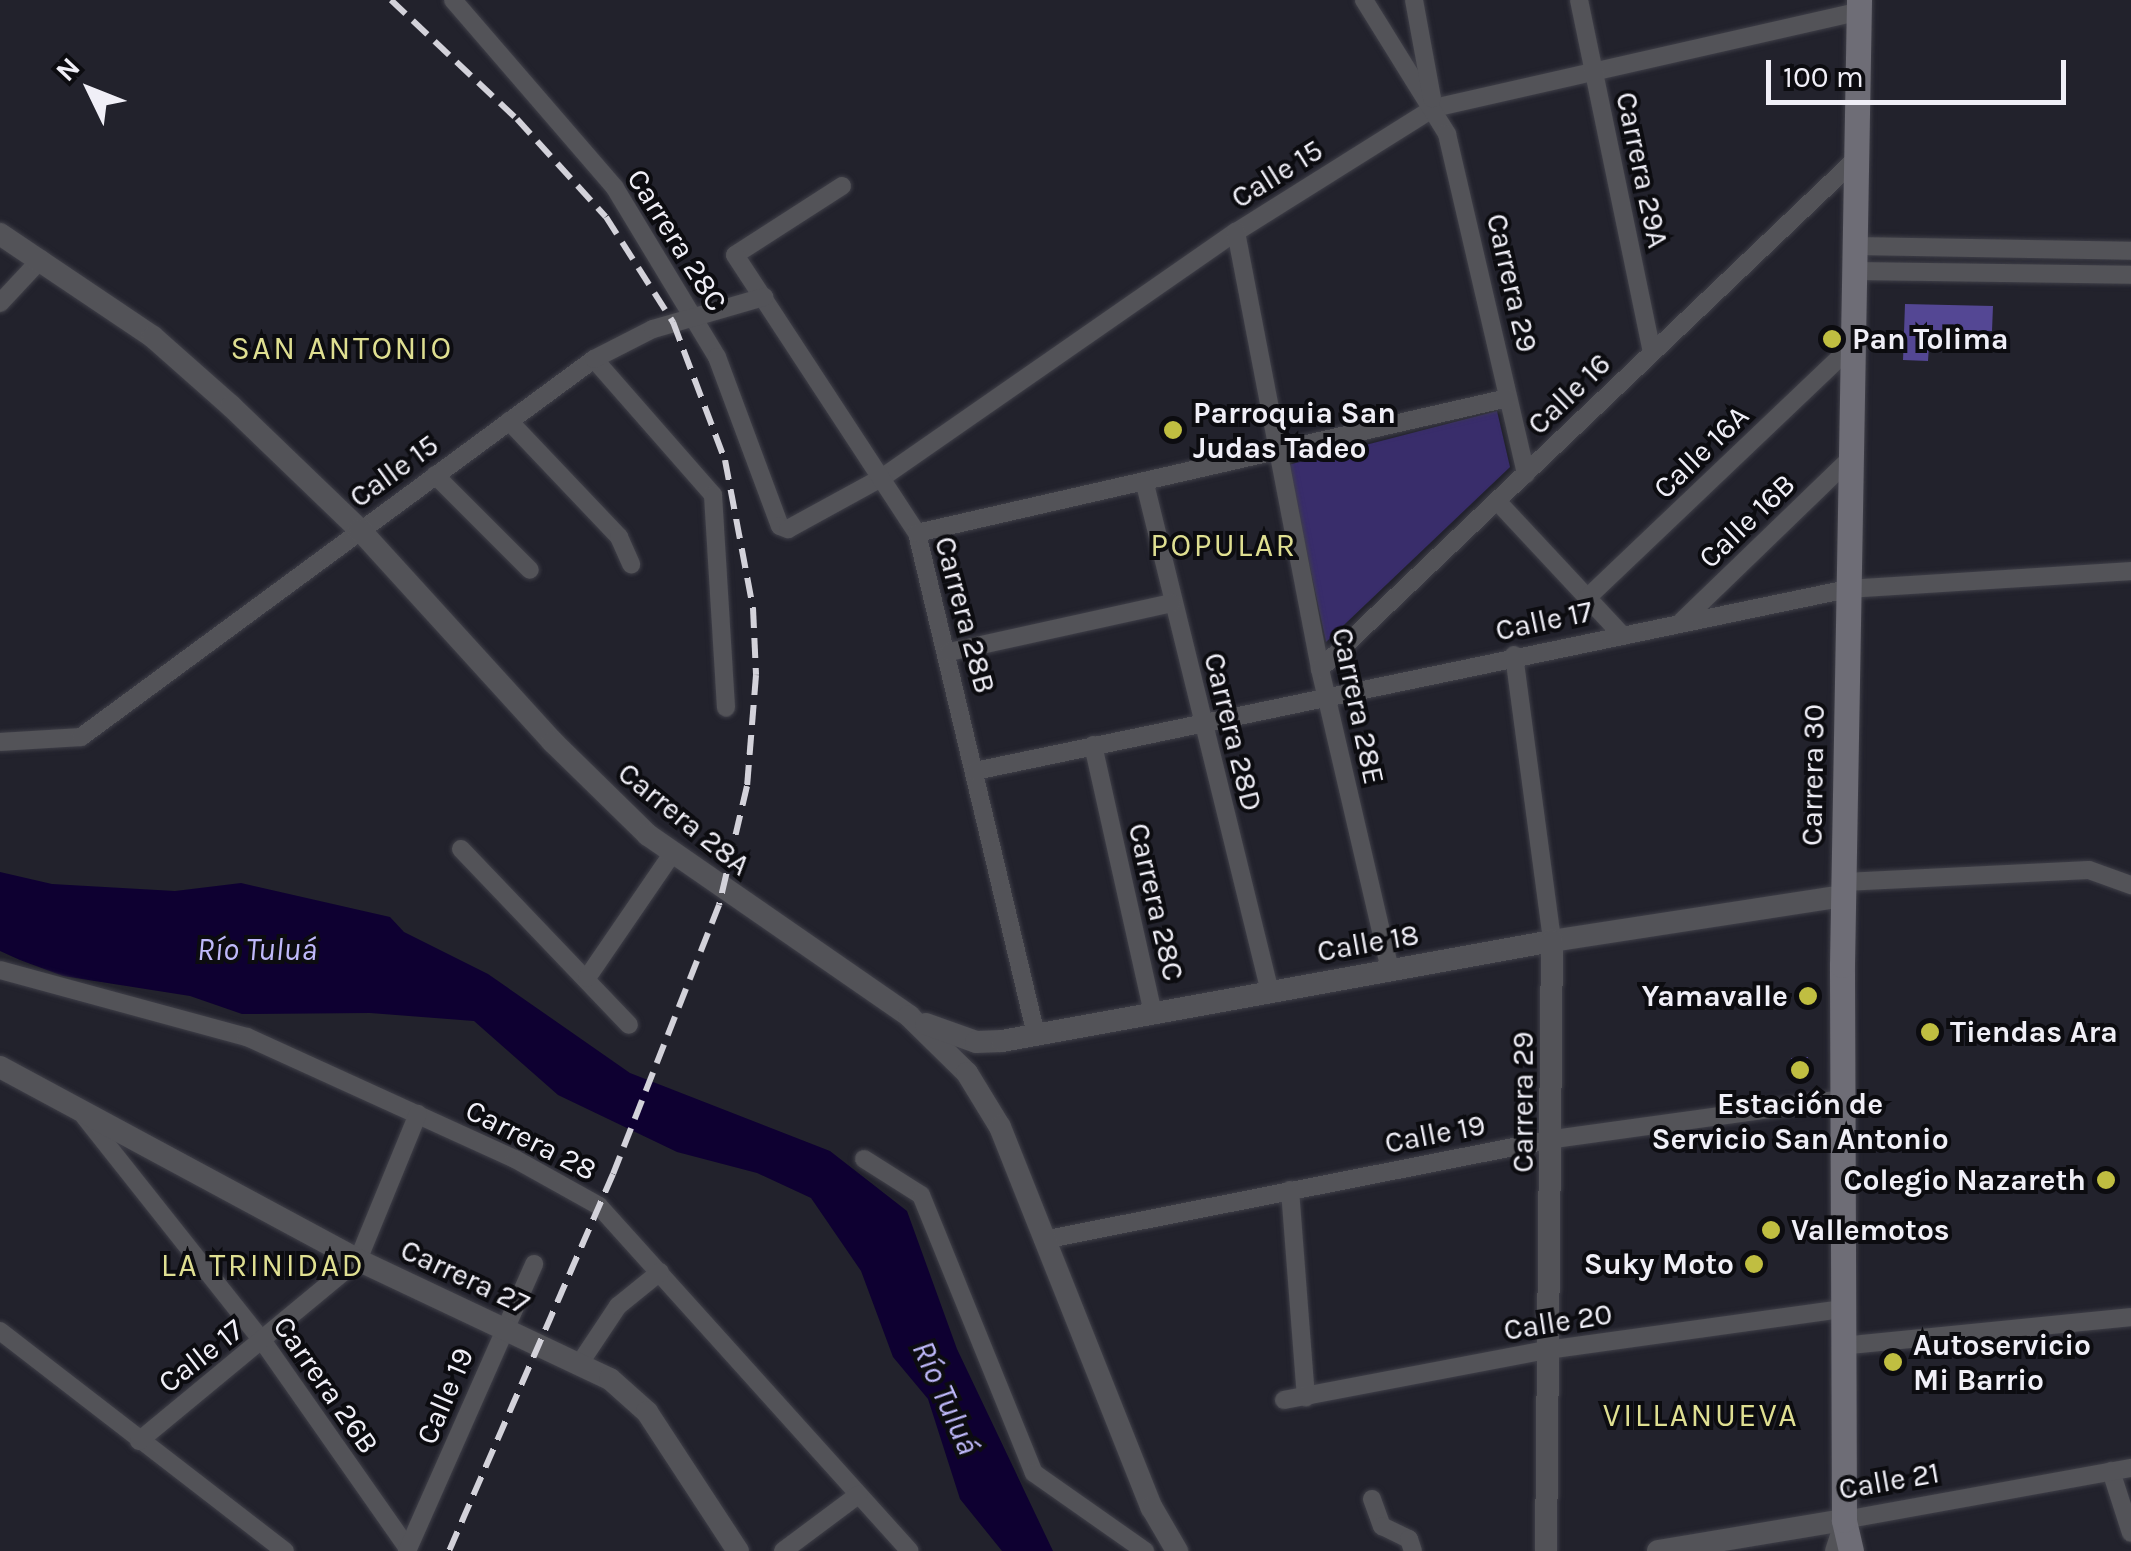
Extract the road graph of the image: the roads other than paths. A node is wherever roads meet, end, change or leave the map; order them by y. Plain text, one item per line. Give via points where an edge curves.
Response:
1 (1364, 0) edge
2 (1414, 0) edge
3 (1579, 0) edge
4 (465, 4) edge
5 (1860, 5) edge
6 (1594, 71) junction
7 (1434, 108) junction
8 (1858, 158) junction
9 (842, 186) dead end
10 (1236, 232) junction
11 (0, 234) edge
12 (2131, 251) edge
13 (41, 258) junction
14 (1855, 259) junction
15 (2131, 275) edge
16 (764, 297) junction
17 (0, 303) edge
18 (692, 315) junction
19 (1853, 346) junction
20 (1652, 351) junction
21 (594, 359) junction
22 (1508, 398) junction
23 (509, 421) junction
24 (1279, 452) junction
25 (1850, 459) junction
26 (1526, 474) junction
27 (435, 475) junction
28 (883, 477) junction
29 (1145, 484) junction
30 (1497, 501) junction
31 (788, 529) joint
32 (360, 530) junction
33 (916, 533) junction
34 (631, 564) dead end
35 (530, 570) dead end
36 (2131, 571) edge
37 (1848, 589) junction
38 (1587, 598) junction
39 (1172, 603) junction
40 (1682, 622) junction
41 (1620, 633) junction
42 (949, 652) junction
43 (1514, 655) junction
44 (1320, 670) junction
45 (1325, 693) junction
46 (726, 708) dead end
47 (1202, 721) junction
48 (0, 742) edge
49 (1092, 745) junction
50 (975, 771) junction
51 (461, 849) dead end
52 (672, 854) junction
53 (2131, 885) edge
54 (1843, 889) junction
55 (1552, 940) junction
56 (0, 970) edge
57 (1390, 970) junction
58 (587, 978) junction
59 (1270, 992) junction
60 (1154, 1014) junction
61 (910, 1016) junction
62 (629, 1025) dead end
63 (1036, 1035) junction
64 (1002, 1042) junction
65 (0, 1067) edge
66 (976, 1085) junction
67 (1841, 1099) junction
68 (418, 1114) junction
69 (84, 1116) junction
70 (1554, 1139) junction
71 (864, 1159) dead end
72 (1290, 1190) junction
73 (1043, 1240) junction
74 (358, 1260) junction
75 (534, 1264) dead end
76 (660, 1272) junction
77 (1841, 1309) junction
78 (2131, 1317) edge
79 (504, 1328) junction
80 (0, 1331) edge
81 (264, 1343) junction
82 (1841, 1346) junction
83 (1547, 1350) junction
84 (580, 1363) junction
85 (1306, 1397) junction
86 (1284, 1400) dead end
87 (139, 1441) junction
88 (2131, 1468) edge
89 (2111, 1471) junction
90 (858, 1495) junction
91 (1372, 1500) dead end
92 (1844, 1520) junction
93 (2131, 1532) edge
94 (407, 1550) edge
95 (285, 1551) edge
96 (738, 1551) edge
97 (783, 1551) edge
98 (910, 1551) edge
99 (1145, 1551) edge
100 (1177, 1551) edge
101 (1413, 1551) edge
102 (1546, 1551) edge
103 (1658, 1551) edge
104 (1834, 1551) edge
105 (1852, 1551) edge

1 - 7 street, Carrera 29
2 - 7 street, Carrera 29
3 - 6 street, Carrera 29A
4 - 18 street, Carrera 28C via 615,188
5 - 6 street, Calle 15
5 - 8 main road, Carrera 30
6 - 7 street, Calle 15
6 - 20 street, Carrera 29A
7 - 10 street, Calle 15
7 - 22 street, Carrera 29 via 1448,134
8 - 14 main road, Carrera 30
8 - 20 street, Calle 16
9 - 16 street, Carrera 28B via 735,255
10 - 24 street, Carrera 28E
10 - 28 street, Calle 15
11 - 13 street, Carrera 28A
12 - 14 street
13 - 17 street
13 - 32 street, Carrera 28A via 176,356
14 - 15 street
14 - 19 main road, Carrera 30
16 - 18 street, Calle 15
16 - 28 street, Carrera 28B
18 - 21 street, Calle 15
18 - 31 street, Carrera 28C via 717,357 780,526
19 - 25 main road, Carrera 30
19 - 38 street, Calle 16A
20 - 26 street, Calle 16
21 - 23 street, Calle 15
21 - 46 street via 713,496
22 - 24 street, Calle 16
22 - 26 street, Carrera 29
23 - 27 street, Calle 15
23 - 34 street via 618,537
24 - 29 street, Calle 16
24 - 44 street, Carrera 28E
25 - 37 main road, Carrera 30
25 - 40 street, Calle 16B
26 - 30 street, Calle 16
27 - 32 street, Calle 15
27 - 35 street
28 - 31 street, Calle 15
28 - 33 street, Carrera 28B
29 - 33 street, Calle 16
29 - 39 street, Carrera 28D
30 - 38 street
30 - 44 street, Calle 16
32 - 48 street, Calle 15 via 80,737
32 - 52 street, Carrera 28A via 553,742
33 - 42 street, Carrera 28B
36 - 37 street, Calle 17
37 - 40 street, Calle 17
37 - 54 main road, Carrera 30
38 - 41 street
39 - 42 street
39 - 47 street, Carrera 28D
40 - 41 street, Calle 17
41 - 43 street, Calle 17
42 - 50 street, Carrera 28B
43 - 45 street, Calle 17
43 - 55 street, Carrera 29
44 - 45 street, Carrera 28E
45 - 47 street, Calle 17
45 - 57 street, Carrera 28E
47 - 49 street, Calle 17
47 - 59 street, Carrera 28D
49 - 50 street, Calle 17
49 - 60 street, Carrera 28C
50 - 63 street, Carrera 28B
51 - 58 street
52 - 58 street
52 - 61 street, Carrera 28A
53 - 54 street, Calle 18 via 2089,870
54 - 55 street, Calle 18
54 - 67 main road, Carrera 30
55 - 57 street, Calle 18
55 - 70 street, Carrera 29
56 - 68 street, Carrera 28 via 247,1037
57 - 59 street, Calle 18
58 - 62 street
59 - 60 street, Calle 18
60 - 63 street, Calle 18
61 - 64 street, Calle 18 via 955,1037
61 - 66 street, Carrera 28A
63 - 64 street, Calle 18
64 - 66 street via 978,1060
65 - 69 street, Carrera 27
66 - 73 street, Carrera 28A via 1000,1127
67 - 70 street, Calle 19
67 - 77 main road, Carrera 30
68 - 74 street, Calle 17
68 - 76 street, Carrera 28 via 599,1206
69 - 74 street, Carrera 27
69 - 81 street, Carrera 26B
70 - 72 street, Calle 19
70 - 83 street, Carrera 29
71 - 99 street via 921,1195 1034,1473
72 - 73 street, Calle 19
72 - 85 street
73 - 100 street, Carrera 28A via 1152,1508
74 - 79 street, Carrera 27
74 - 81 street, Calle 17
75 - 79 street, Calle 19
76 - 84 street via 618,1306
76 - 90 street, Carrera 28
77 - 82 main road, Carrera 30
77 - 83 street, Calle 20
78 - 82 street
79 - 84 street, Carrera 27
79 - 94 street, Calle 19
80 - 87 street
81 - 87 street, Calle 17
81 - 94 street, Carrera 26B
82 - 92 main road, Carrera 30
83 - 85 street, Calle 20
83 - 102 street, Carrera 29
84 - 96 street, Carrera 27 via 647,1412
85 - 86 street, Calle 20
87 - 95 street
88 - 89 street, Calle 21
89 - 92 street, Calle 21
89 - 93 street
90 - 97 street
90 - 98 street, Carrera 28
91 - 101 street via 1382,1526 1409,1538
92 - 103 street, Calle 21
92 - 104 street
92 - 105 main road, Carrera 30

